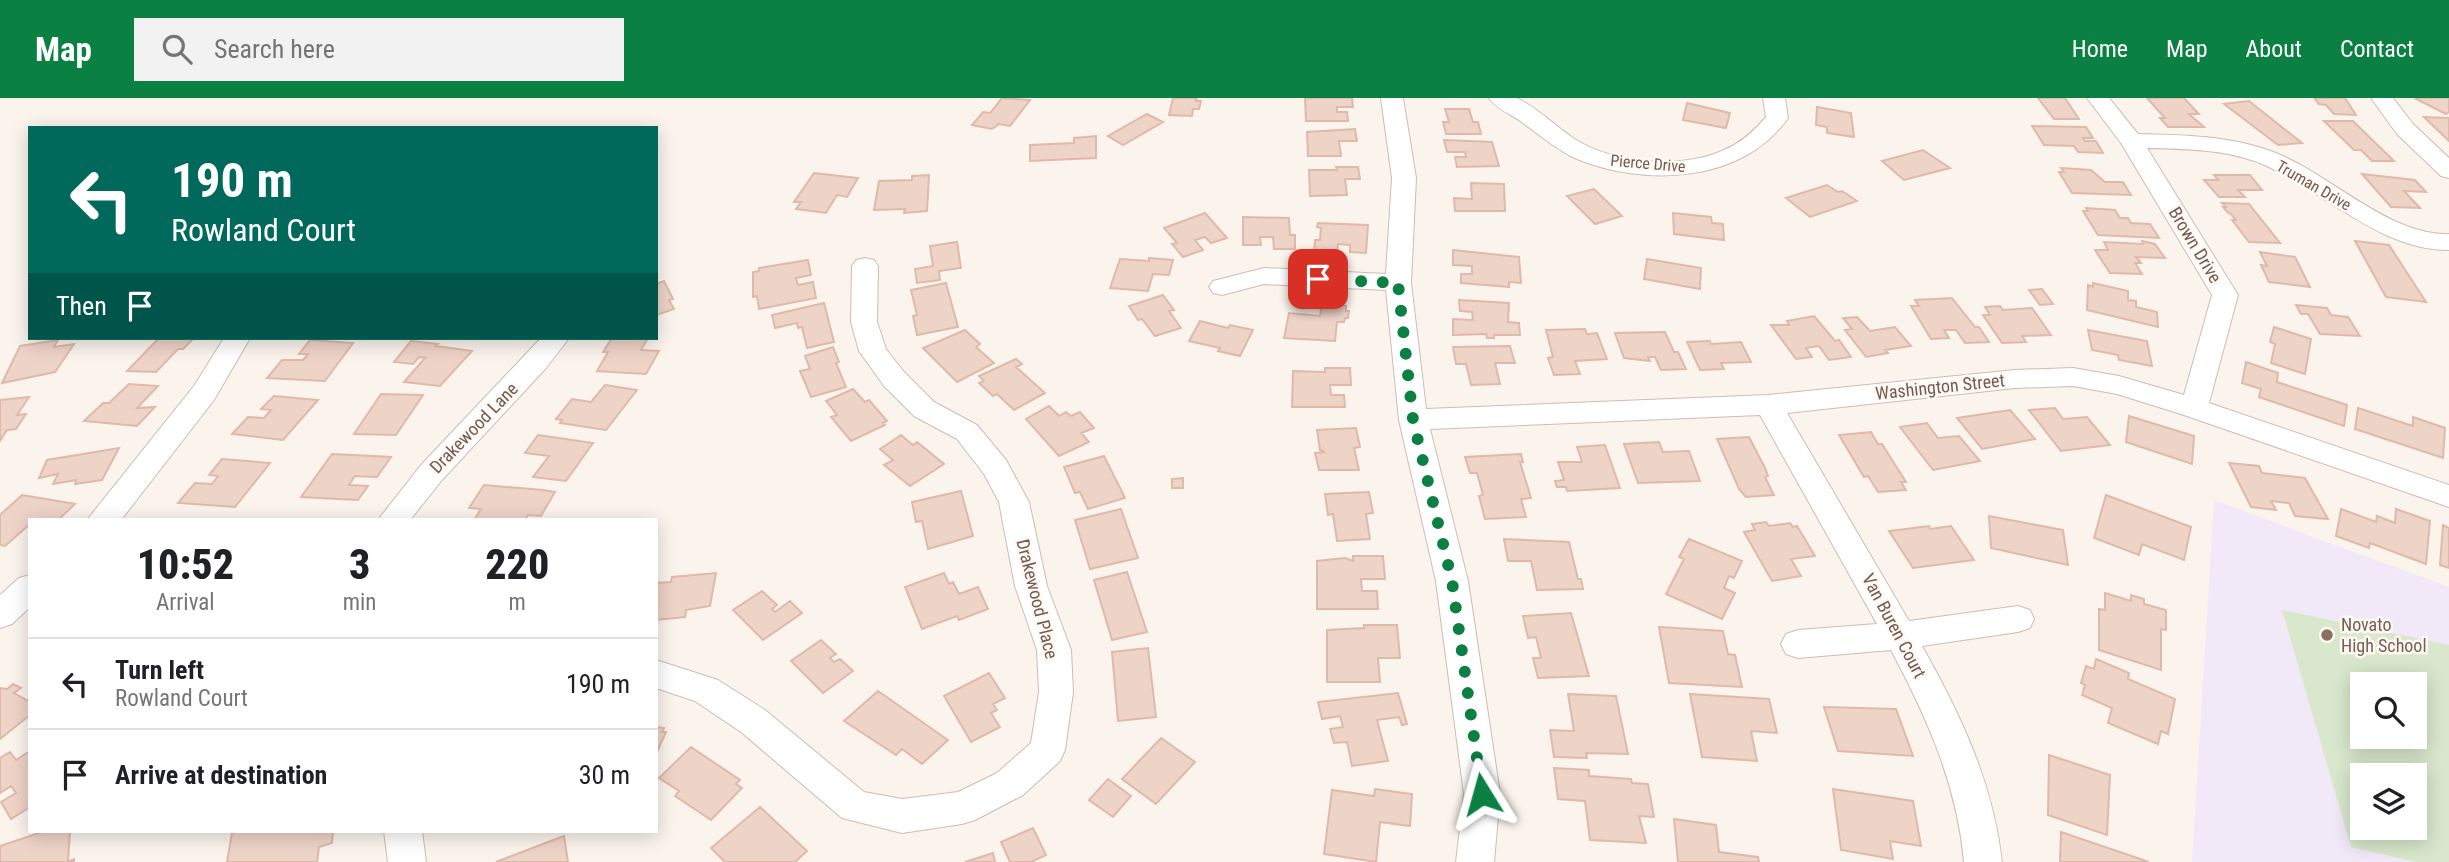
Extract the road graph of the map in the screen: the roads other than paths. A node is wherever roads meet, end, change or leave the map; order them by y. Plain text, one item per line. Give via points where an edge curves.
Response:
1 (1392, 98) edge
2 (1500, 98) edge
3 (1774, 98) edge
4 (2098, 98) edge
5 (2382, 98) edge
6 (2131, 141) junction
7 (2449, 171) edge
8 (2449, 242) edge
9 (865, 266) dead end
10 (1398, 283) junction
11 (1222, 287) dead end
12 (236, 340) edge
13 (554, 340) edge
14 (1768, 405) junction
15 (2194, 408) junction
16 (1413, 420) junction
17 (2449, 496) edge
18 (104, 518) edge
19 (394, 518) edge
20 (28, 589) edge
21 (0, 615) edge
22 (2018, 619) dead end
23 (1900, 636) junction
24 (1798, 644) dead end
25 (658, 675) edge
26 (403, 833) edge
27 (407, 862) edge
28 (1475, 862) edge
29 (1983, 862) edge

1 - 10 street via 1404,177
2 - 3 street, Pierce Drive via 1582,153 1617,164 1670,168 1701,167 1741,152 1762,138 1777,118
4 - 6 street, Brown Drive
5 - 7 street via 2405,129
6 - 8 street, Truman Drive via 2199,143 2273,160 2404,234
6 - 15 street, Brown Drive via 2225,295
9 - 25 street, Drakewood Place via 864,322 873,351 924,410 967,432 996,468 1014,502 1031,586 1054,650 1056,692 1046,750 1010,784 962,808 902,816 855,806 753,720 706,690
10 - 11 street via 1264,276
10 - 16 street
12 - 18 street via 204,393
13 - 19 street, Drakewood Lane via 411,494
14 - 15 street, Washington Street via 2073,377
14 - 16 street, Washington Street
14 - 23 street, Van Buren Court
15 - 17 street, Washington Street
16 - 28 street via 1456,607 1482,794
20 - 21 street
22 - 23 street
23 - 24 street
23 - 29 street, Van Buren Court via 1945,723 1967,781 1982,838
26 - 27 street

